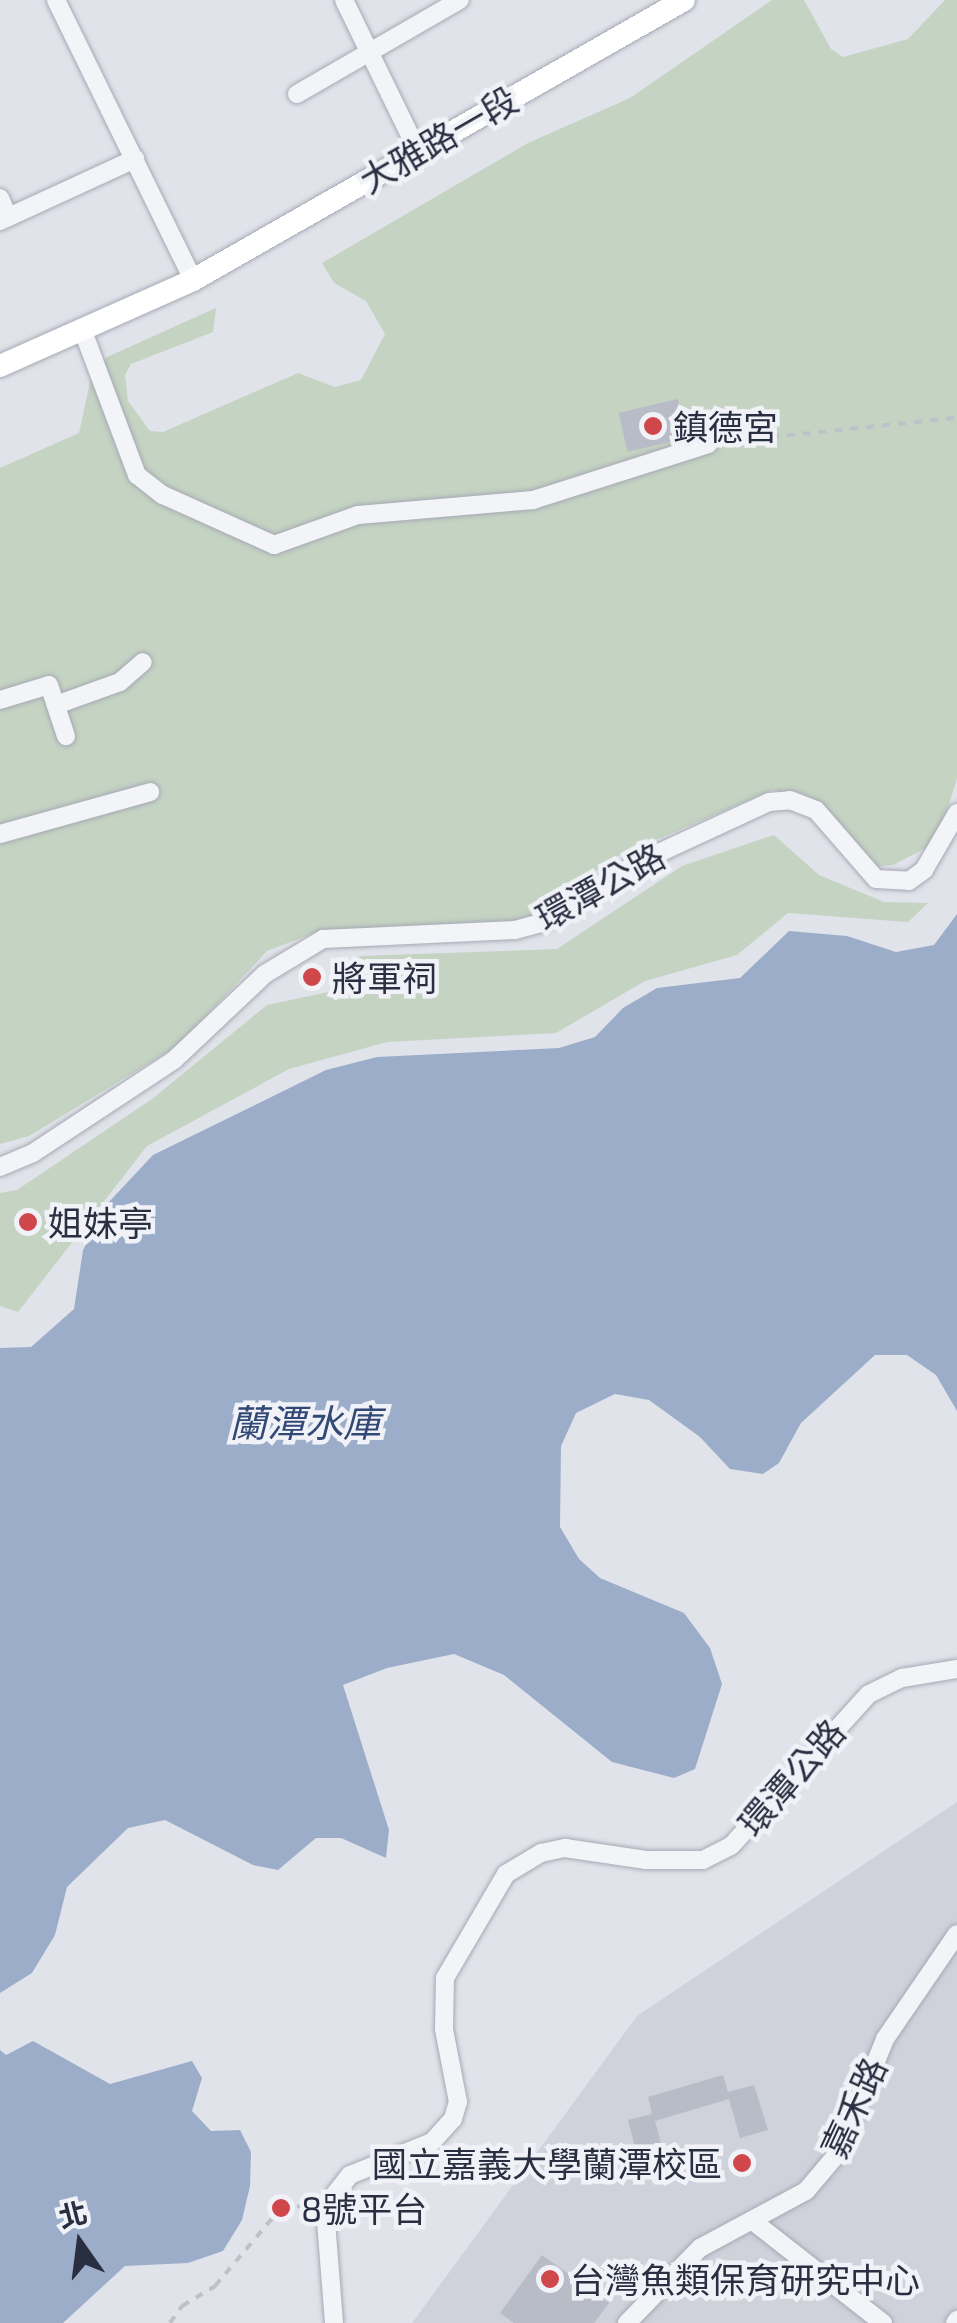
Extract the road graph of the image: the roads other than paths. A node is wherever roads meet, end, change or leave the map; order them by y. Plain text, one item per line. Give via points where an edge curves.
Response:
1 (56, 0) edge
2 (344, 0) edge
3 (460, 0) edge
4 (684, 0) edge
5 (370, 47) junction
6 (297, 94) dead end
7 (417, 150) junction
8 (135, 159) junction
9 (0, 198) edge
10 (4, 219) edge
11 (193, 280) junction
12 (84, 334) junction
13 (0, 366) edge
14 (708, 444) road end
15 (143, 662) dead end
16 (0, 700) edge
17 (56, 705) junction
18 (66, 736) dead end
19 (150, 792) dead end
20 (957, 813) edge
21 (0, 834) edge
22 (0, 1166) edge
23 (957, 1669) edge
24 (957, 1934) edge
25 (754, 2222) junction
26 (334, 2323) edge
27 (627, 2323) edge
28 (883, 2323) edge

1 - 8 street
2 - 5 street
3 - 5 street
4 - 7 main road, 大雅路一段
5 - 6 street
5 - 7 street
7 - 11 main road, 大雅路一段
8 - 10 street
8 - 11 street
9 - 10 street
11 - 12 main road, 大雅路一段
12 - 13 main road, 大雅路一段
12 - 14 street via 137,475 162,495 274,545 358,515 533,500
15 - 17 street via 120,682
16 - 17 street via 49,685
17 - 18 street
19 - 21 street
20 - 22 street, 環潭公路 via 924,870 908,881 876,879 816,810 779,801 635,864 542,922 515,930 323,939 265,974 174,1060 33,1152
23 - 26 street, 環潭公路 via 902,1678 868,1694 731,1846 703,1860 565,1848 541,1853 506,1874 445,1978 444,2029 458,2102 452,2119 432,2142 350,2175 332,2204 326,2222
24 - 25 street, 嘉禾路 via 885,2039 839,2152 806,2191
25 - 27 street, 嘉禾路 via 700,2248
25 - 28 street

